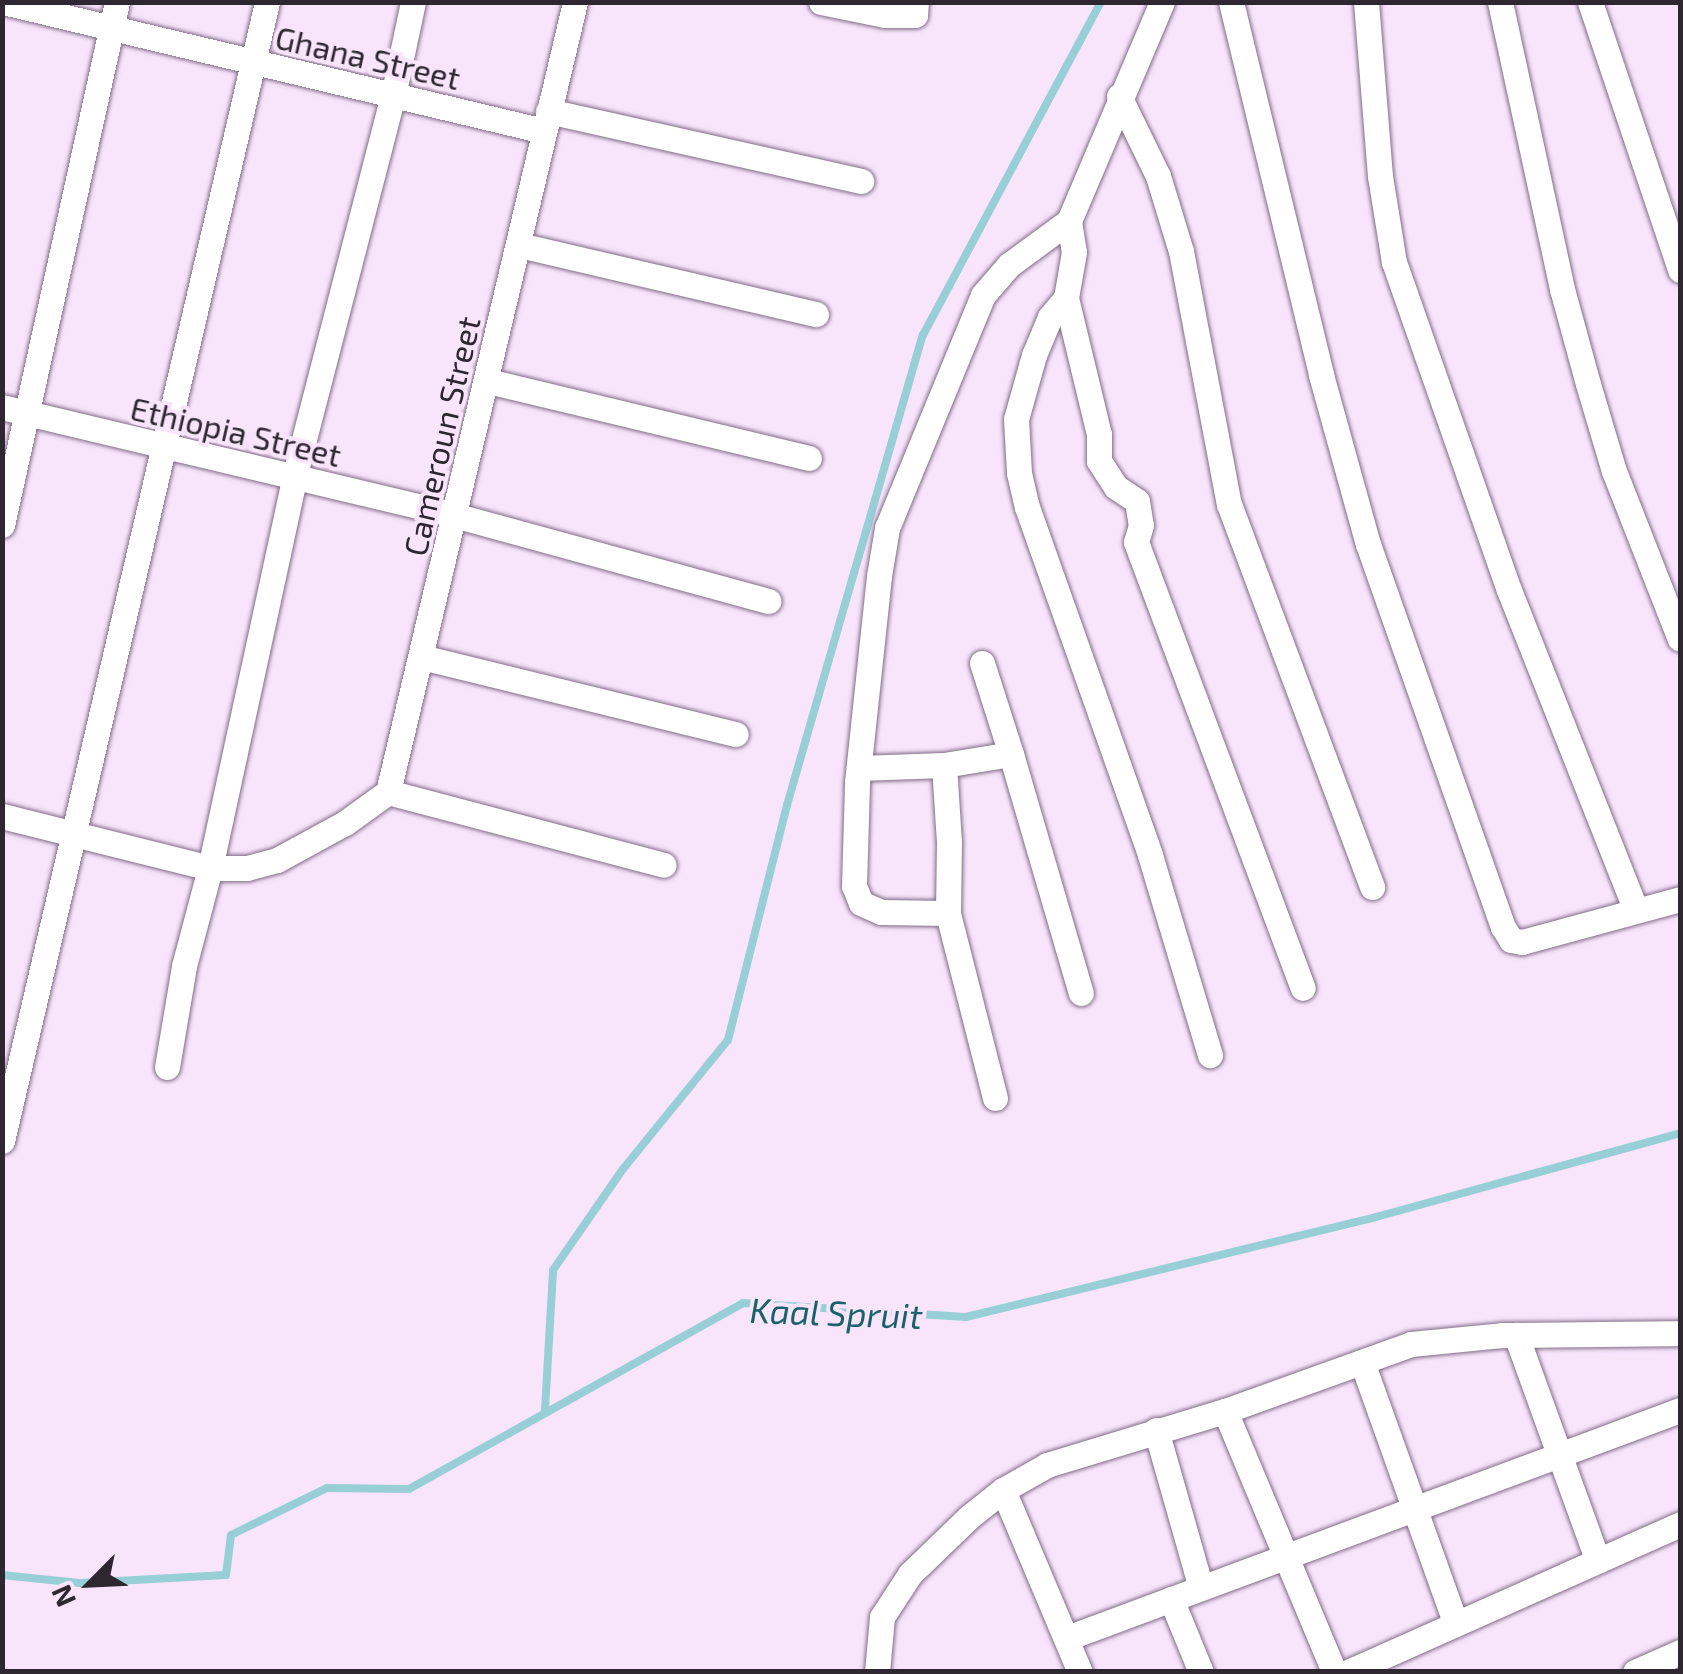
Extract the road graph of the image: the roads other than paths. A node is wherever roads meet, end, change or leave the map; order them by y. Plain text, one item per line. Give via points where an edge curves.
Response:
1 (3, 2) edge
2 (267, 2) edge
3 (413, 2) edge
4 (575, 2) edge
5 (821, 2) edge
6 (916, 2) edge
7 (1162, 2) edge
8 (1230, 2) edge
9 (1366, 2) edge
10 (1500, 2) edge
11 (1590, 2) edge
12 (114, 15) edge
13 (253, 64) junction
14 (394, 96) junction
15 (1119, 96) junction
16 (546, 121) junction
17 (862, 180) dead end
18 (1068, 222) junction
19 (519, 245) junction
20 (1680, 270) edge
21 (1066, 298) junction
22 (816, 314) dead end
23 (488, 382) junction
24 (15, 410) edge
25 (160, 448) junction
26 (808, 458) dead end
27 (294, 478) junction
28 (454, 515) junction
29 (2, 525) edge
30 (768, 601) dead end
31 (1680, 639) edge
32 (422, 657) junction
33 (982, 663) dead end
34 (736, 734) dead end
35 (1011, 754) junction
36 (944, 765) junction
37 (859, 768) junction
38 (388, 792) junction
39 (2, 816) edge
40 (76, 837) junction
41 (664, 866) dead end
42 (210, 868) junction
43 (1372, 887) dead end
44 (1680, 899) edge
45 (1636, 910) junction
46 (948, 913) junction
47 (1303, 988) dead end
48 (1081, 994) dead end
49 (1210, 1055) dead end
50 (167, 1066) dead end
51 (995, 1098) dead end
52 (2, 1141) edge
53 (1680, 1333) edge
54 (1516, 1336) junction
55 (1362, 1362) junction
56 (1680, 1410) edge
57 (1224, 1411) junction
58 (1156, 1430) junction
59 (1559, 1455) junction
60 (1004, 1490) junction
61 (1415, 1509) junction
62 (1680, 1524) edge
63 (1287, 1556) junction
64 (1598, 1561) junction
65 (1201, 1588) junction
66 (1171, 1600) junction
67 (1456, 1624) junction
68 (1067, 1638) junction
69 (1678, 1659) edge
70 (878, 1672) edge
71 (1080, 1672) edge
72 (1201, 1672) edge
73 (1334, 1672) edge
74 (1348, 1672) edge
75 (1635, 1672) edge

1 - 12 street, Ghana Street
2 - 13 street
3 - 14 street
4 - 16 street, Cameroun Street
5 - 6 street via 915,16
7 - 15 street
8 - 45 street via 1368,544 1503,927 1510,940 1522,942
9 - 45 street via 1394,262 1509,590
10 - 31 street via 1588,384 1614,471
11 - 20 street
12 - 13 street, Ghana Street
12 - 24 street
13 - 14 street, Ghana Street
13 - 25 street
14 - 16 street, Ghana Street
14 - 27 street
15 - 18 street
15 - 43 street via 1158,176 1182,251 1229,504
16 - 17 street, Ghana Street
16 - 19 street, Cameroun Street
18 - 21 street via 1074,252
18 - 37 street via 1009,265 983,295 887,528
19 - 22 street
19 - 23 street, Cameroun Street
21 - 47 street via 1099,434 1099,460 1116,487 1137,501 1136,542
21 - 49 street via 1034,355 1016,419 1026,507 1144,837
23 - 26 street
23 - 28 street, Cameroun Street
24 - 25 street, Ethiopia Street
24 - 29 street
25 - 27 street, Ethiopia Street
25 - 40 street
27 - 28 street, Ethiopia Street
27 - 42 street
28 - 30 street, Ethiopia Street
28 - 32 street, Cameroun Street
32 - 34 street
32 - 38 street, Cameroun Street
33 - 35 street
35 - 36 street
35 - 48 street
36 - 37 street
36 - 46 street
37 - 46 street via 853,859 861,903 892,914
38 - 41 street
38 - 42 street via 277,860
39 - 40 street
40 - 42 street
40 - 52 street
42 - 50 street
44 - 45 street
46 - 51 street
53 - 54 street
54 - 55 street via 1430,1341
54 - 59 street
55 - 57 street
55 - 61 street
56 - 59 street
57 - 58 street
57 - 63 street
58 - 60 street via 1047,1465
58 - 65 street
59 - 61 street
59 - 64 street
60 - 68 street
60 - 70 street via 938,1544 892,1596 882,1618
61 - 63 street
61 - 67 street
62 - 64 street
63 - 65 street
63 - 73 street
64 - 67 street
65 - 66 street
66 - 68 street
66 - 72 street
67 - 74 street
68 - 71 street
69 - 75 street

